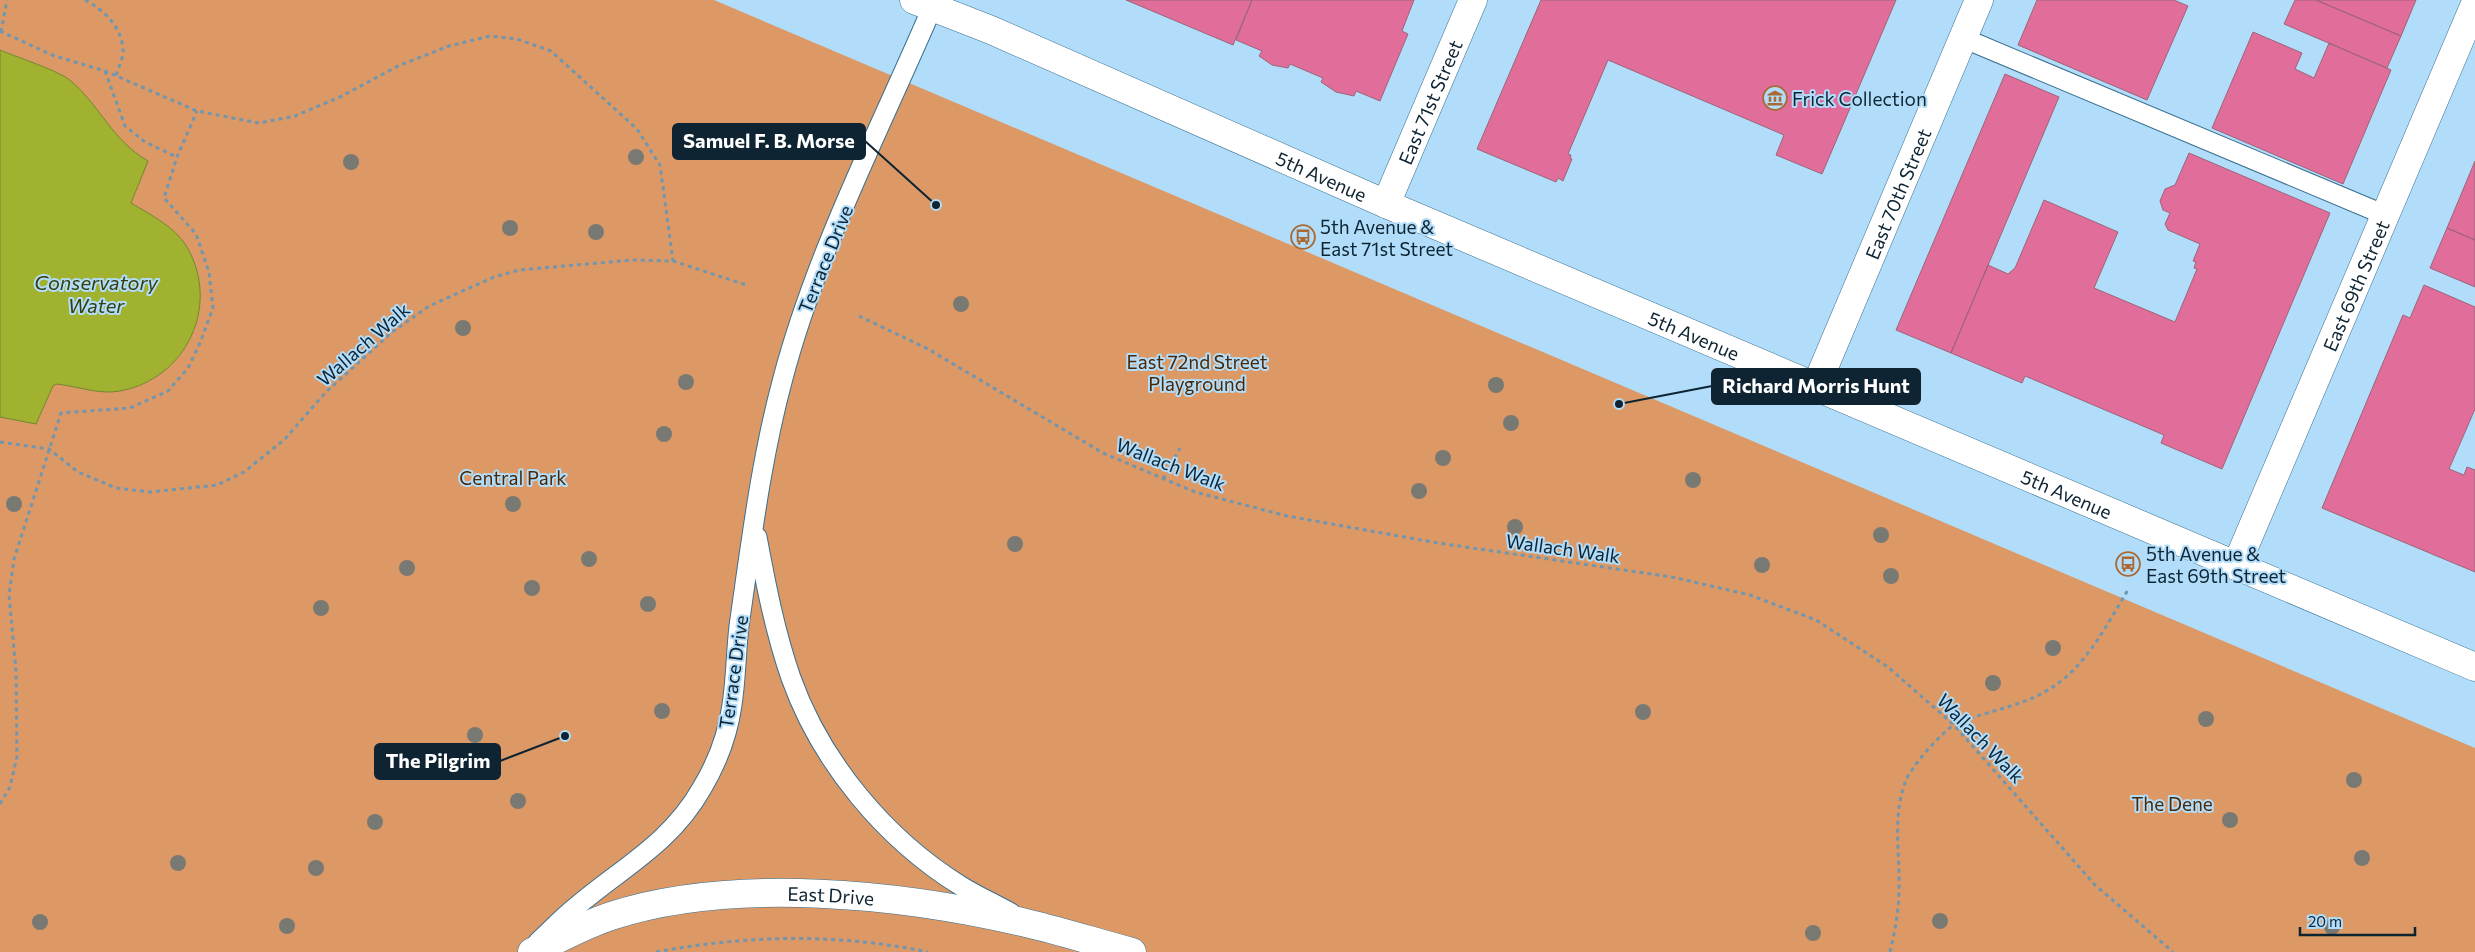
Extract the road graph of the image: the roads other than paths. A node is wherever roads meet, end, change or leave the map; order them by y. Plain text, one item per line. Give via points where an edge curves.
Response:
1 (1473, 0) edge
2 (1979, 0) edge
3 (927, 3) edge
4 (2475, 4) edge
5 (1963, 38) junction
6 (1386, 204) junction
7 (2385, 215) junction
8 (1816, 386) junction
9 (754, 521) junction
10 (2236, 566) junction
11 (2475, 667) edge
12 (1030, 924) junction
13 (528, 952) edge
14 (532, 952) edge
15 (1132, 952) edge

1 - 6 street, East 71st Street
2 - 5 street, East 70th Street
3 - 6 street, 5th Avenue
3 - 9 lane, Terrace Drive via 808,297 783,378
4 - 7 street, East 69th Street
5 - 7 lane
5 - 8 street, East 70th Street
6 - 8 street, 5th Avenue
7 - 10 street, East 69th Street
8 - 10 street, 5th Avenue
9 - 12 lane, Terrace Drive via 770,606 792,679 814,728 841,770 869,808 924,859 961,885
9 - 13 lane, Terrace Drive via 732,706 720,751 708,778 688,810 659,842 575,907
10 - 11 street, 5th Avenue
12 - 14 street, East Drive via 882,899 737,894 678,900 611,916
12 - 15 street, East Drive

